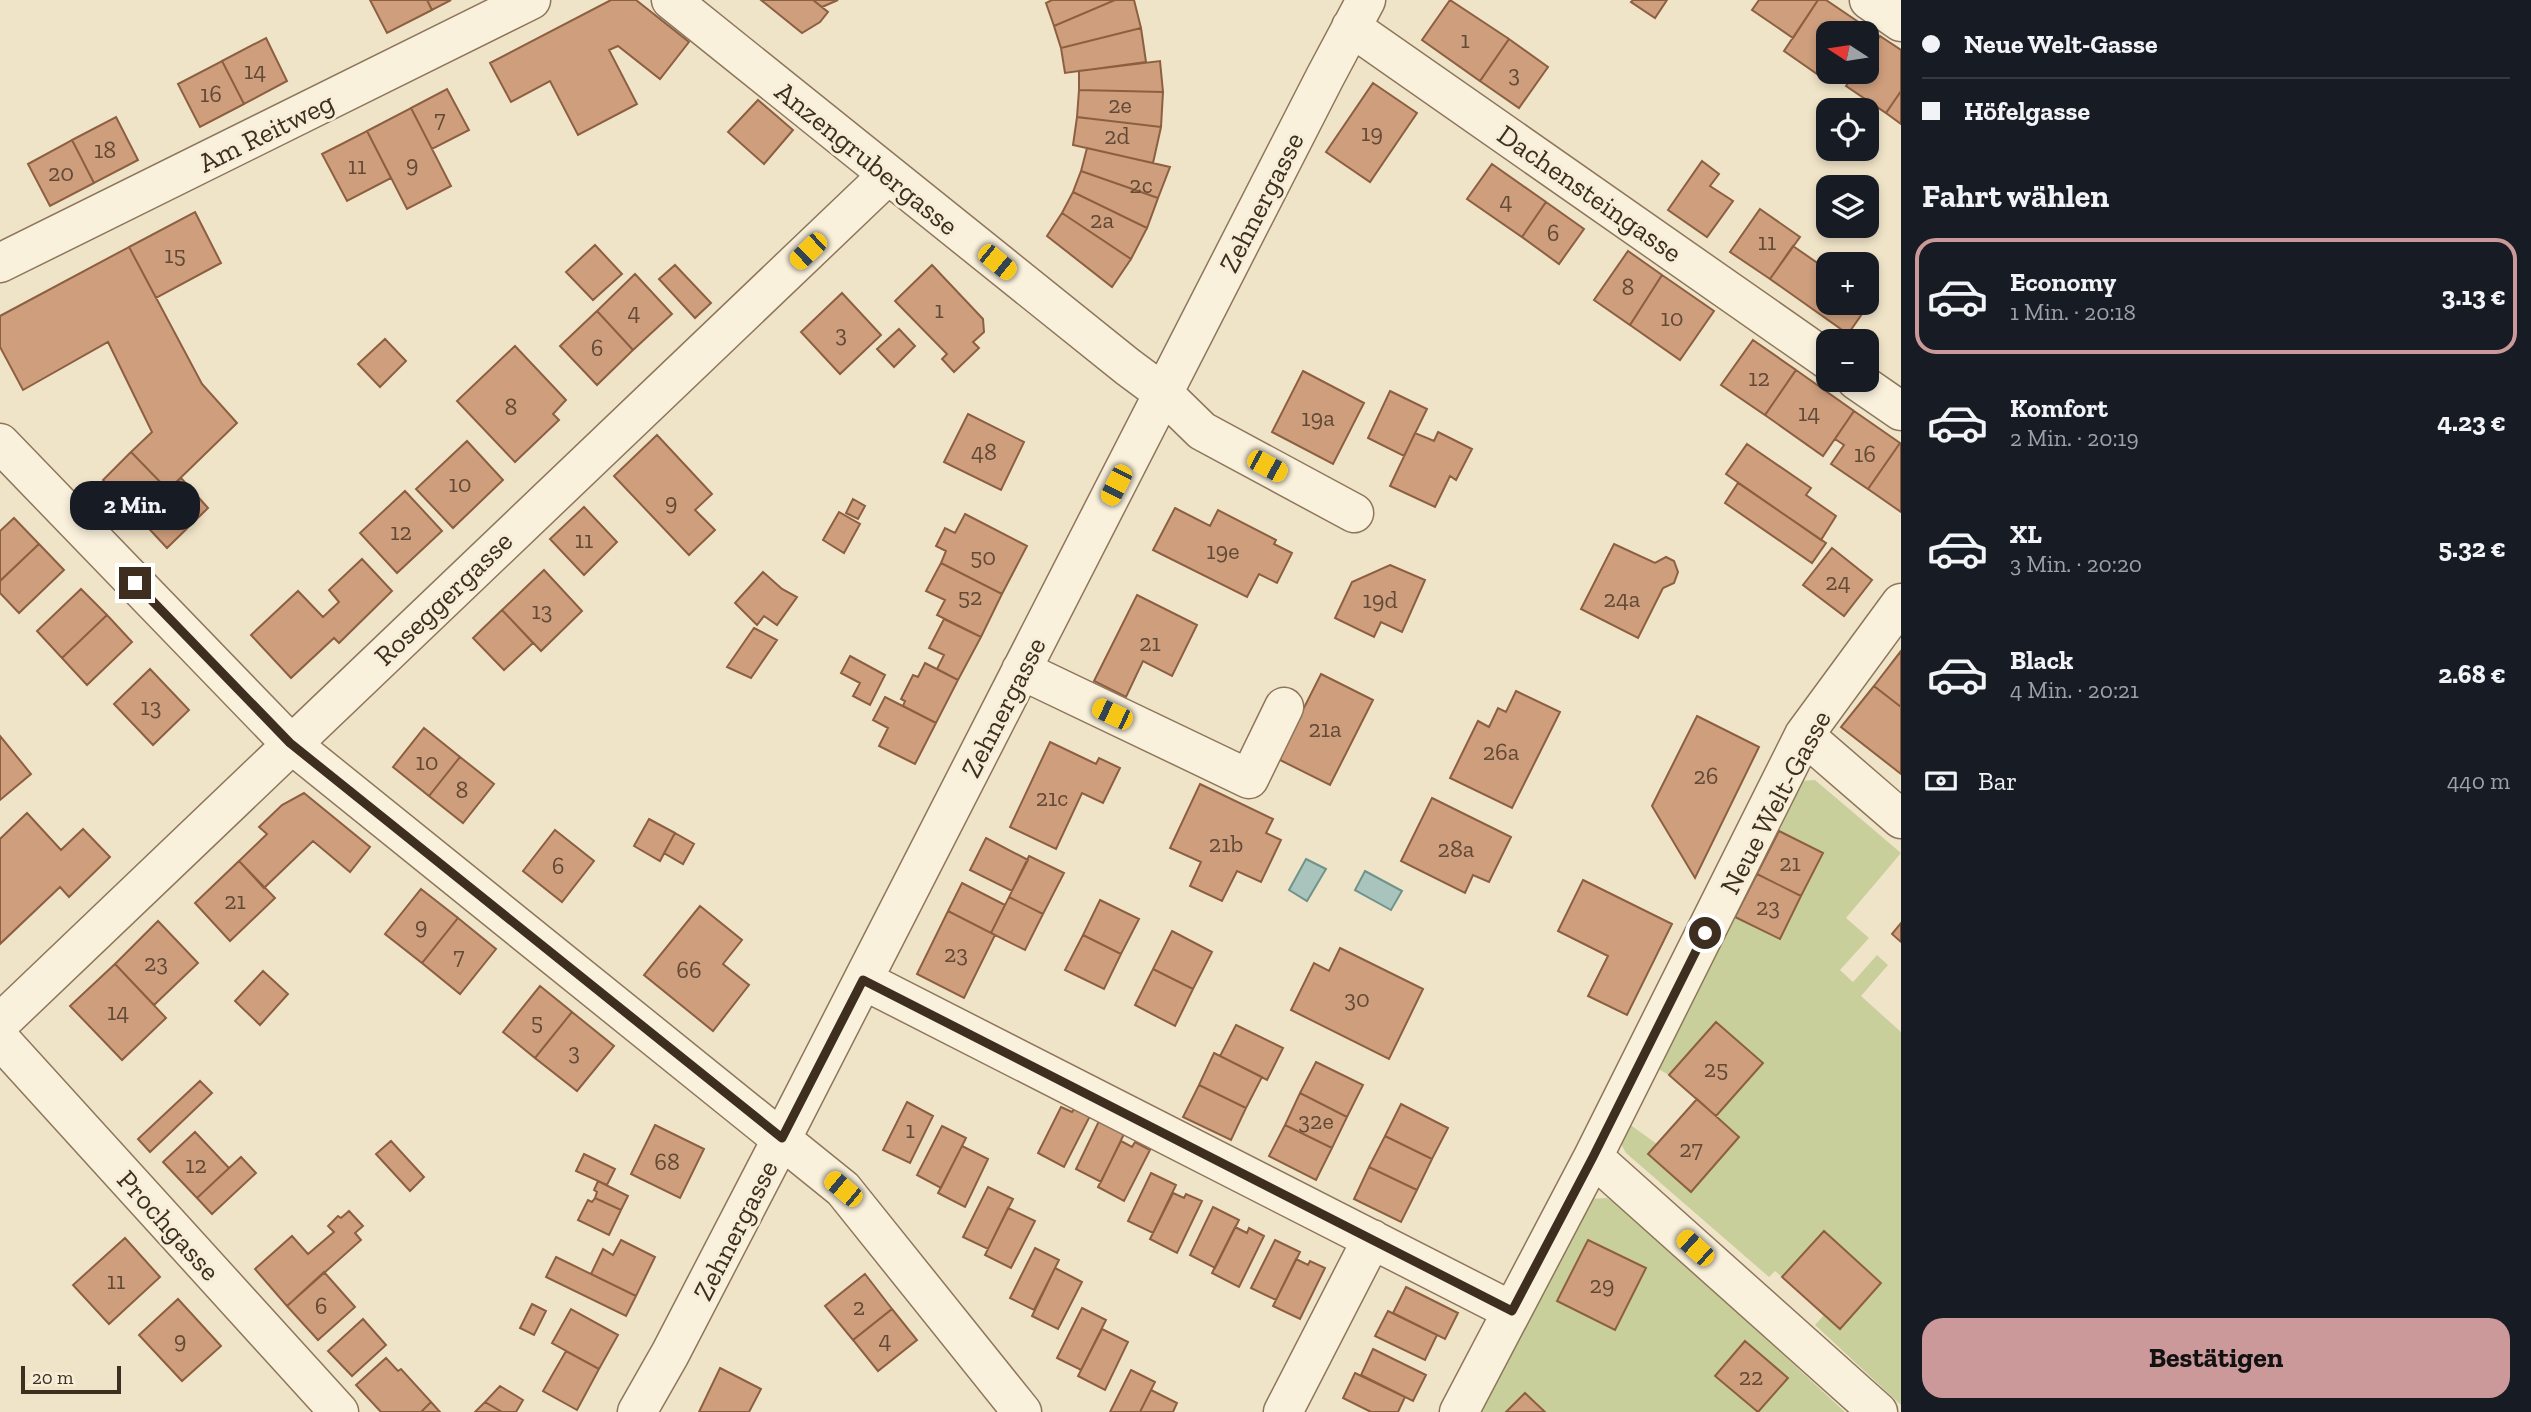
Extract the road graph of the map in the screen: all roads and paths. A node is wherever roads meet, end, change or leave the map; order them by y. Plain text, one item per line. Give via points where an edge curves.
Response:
1 (531, 0) edge
2 (671, 0) edge
3 (1869, 0) edge
4 (1359, 13) edge
5 (1901, 22) edge
6 (888, 175) junction
7 (0, 263) edge
8 (1816, 351) edge
9 (1873, 392) edge
10 (1163, 393) junction
11 (1901, 411) edge
12 (0, 443) edge
13 (1354, 513) dead end
14 (1901, 603) edge
15 (1021, 670) junction
16 (1284, 707) dead end
17 (1804, 735) junction
18 (290, 743) junction
19 (1901, 819) edge
20 (863, 980) junction
21 (0, 1023) edge
22 (0, 1039) edge
23 (782, 1138) junction
24 (1593, 1157) junction
25 (1372, 1239) junction
26 (1512, 1311) junction
27 (339, 1412) edge
28 (637, 1412) edge
29 (1023, 1412) edge
30 (1283, 1412) edge
31 (1459, 1412) edge
32 (1878, 1412) edge

1 - 7 street, Am Reitweg
2 - 6 street, Anzengrubergasse
3 - 5 street
4 - 8 street, Dachensteingasse
4 - 10 street, Zehnergasse
6 - 10 street, Anzengrubergasse
6 - 18 street, Roseggergasse
9 - 11 street
10 - 13 street, Anzengrubergasse via 1202,431
10 - 15 street, Zehnergasse
12 - 18 street
14 - 17 street, Neue Welt-Gasse
15 - 16 street via 1249,779
15 - 20 street, Zehnergasse
17 - 19 street
17 - 24 street, Neue Welt-Gasse
18 - 21 street, Roseggergasse
18 - 23 street
20 - 23 street, Zehnergasse
20 - 25 street
22 - 27 street, Prochgasse
23 - 28 street, Zehnergasse
23 - 29 street via 843,1189
24 - 26 street, Neue Welt-Gasse
24 - 32 street
25 - 26 street
25 - 30 street
26 - 31 street, Neue Welt-Gasse

